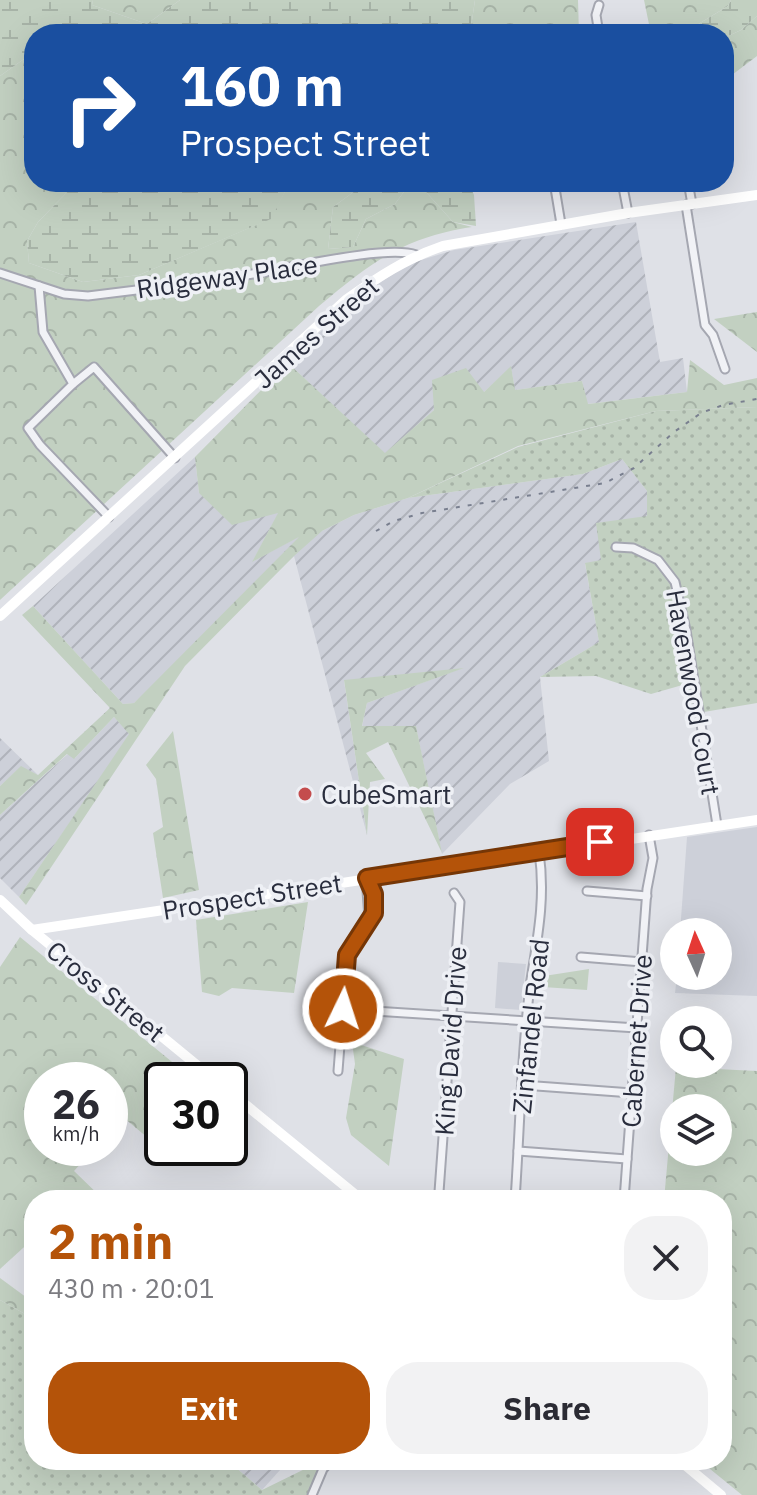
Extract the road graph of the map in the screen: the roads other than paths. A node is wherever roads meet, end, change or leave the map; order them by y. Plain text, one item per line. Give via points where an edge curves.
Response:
1 (599, 5) dead end
2 (597, 24) edge
3 (556, 192) edge
4 (624, 192) edge
5 (688, 192) edge
6 (757, 195) edge
7 (689, 205) junction
8 (628, 213) junction
9 (561, 224) junction
10 (416, 255) junction
11 (0, 273) edge
12 (39, 286) junction
13 (725, 369) dead end
14 (73, 384) junction
15 (175, 458) junction
16 (109, 517) junction
17 (616, 547) dead end
18 (0, 616) edge
19 (757, 820) edge
20 (717, 825) junction
21 (649, 835) junction
22 (539, 851) junction
23 (368, 881) junction
24 (587, 891) dead end
25 (454, 893) dead end
26 (647, 896) junction
27 (0, 900) edge
28 (32, 930) junction
29 (581, 957) dead end
30 (642, 962) junction
31 (343, 1009) junction
32 (453, 1014) junction
33 (528, 1020) junction
34 (637, 1028) junction
35 (193, 1062) edge
36 (338, 1071) dead end
37 (523, 1085) junction
38 (632, 1093) junction
39 (248, 1107) edge
40 (518, 1151) junction
41 (627, 1159) junction
42 (350, 1190) edge
43 (439, 1190) edge
44 (516, 1190) edge
45 (625, 1190) edge
46 (323, 1470) edge
47 (691, 1470) edge
48 (312, 1495) edge
49 (721, 1495) edge

1 - 2 street
3 - 9 street
4 - 8 street
5 - 7 street
6 - 7 street, James Street
7 - 8 street, James Street
7 - 13 street via 705,325
8 - 9 street, James Street
9 - 10 street, James Street
10 - 12 street, Ridgeway Place via 372,254 88,296
10 - 15 street, James Street via 347,299
11 - 12 street, Ridgeway Place
12 - 14 street via 43,332
14 - 15 street via 94,367
14 - 16 street via 28,428
15 - 16 street, James Street
16 - 18 street, James Street
17 - 20 street, Havenwood Court via 633,548 658,560 675,582
19 - 20 street, Prospect Street
20 - 21 street, Prospect Street
21 - 22 street, Prospect Street
21 - 26 street, Cabernet Drive via 653,858
22 - 23 street, Prospect Street
22 - 33 street, Zinfandel Road via 542,904
23 - 28 street, Prospect Street
23 - 31 street via 375,907 347,955
24 - 26 street
25 - 32 street, King David Drive via 460,902
26 - 30 street, Cabernet Drive
27 - 28 street, Cross Street
28 - 35 street, Cross Street
29 - 30 street
30 - 34 street, Cabernet Drive
31 - 32 street
31 - 36 street
32 - 33 street
32 - 43 street, King David Drive
33 - 34 street
33 - 37 street, Zinfandel Road
34 - 38 street, Cabernet Drive
37 - 38 street
37 - 40 street, Zinfandel Road
38 - 41 street, Cabernet Drive
39 - 42 street
40 - 41 street
40 - 44 street, Zinfandel Road
41 - 45 street, Cabernet Drive
46 - 48 street
47 - 49 street

